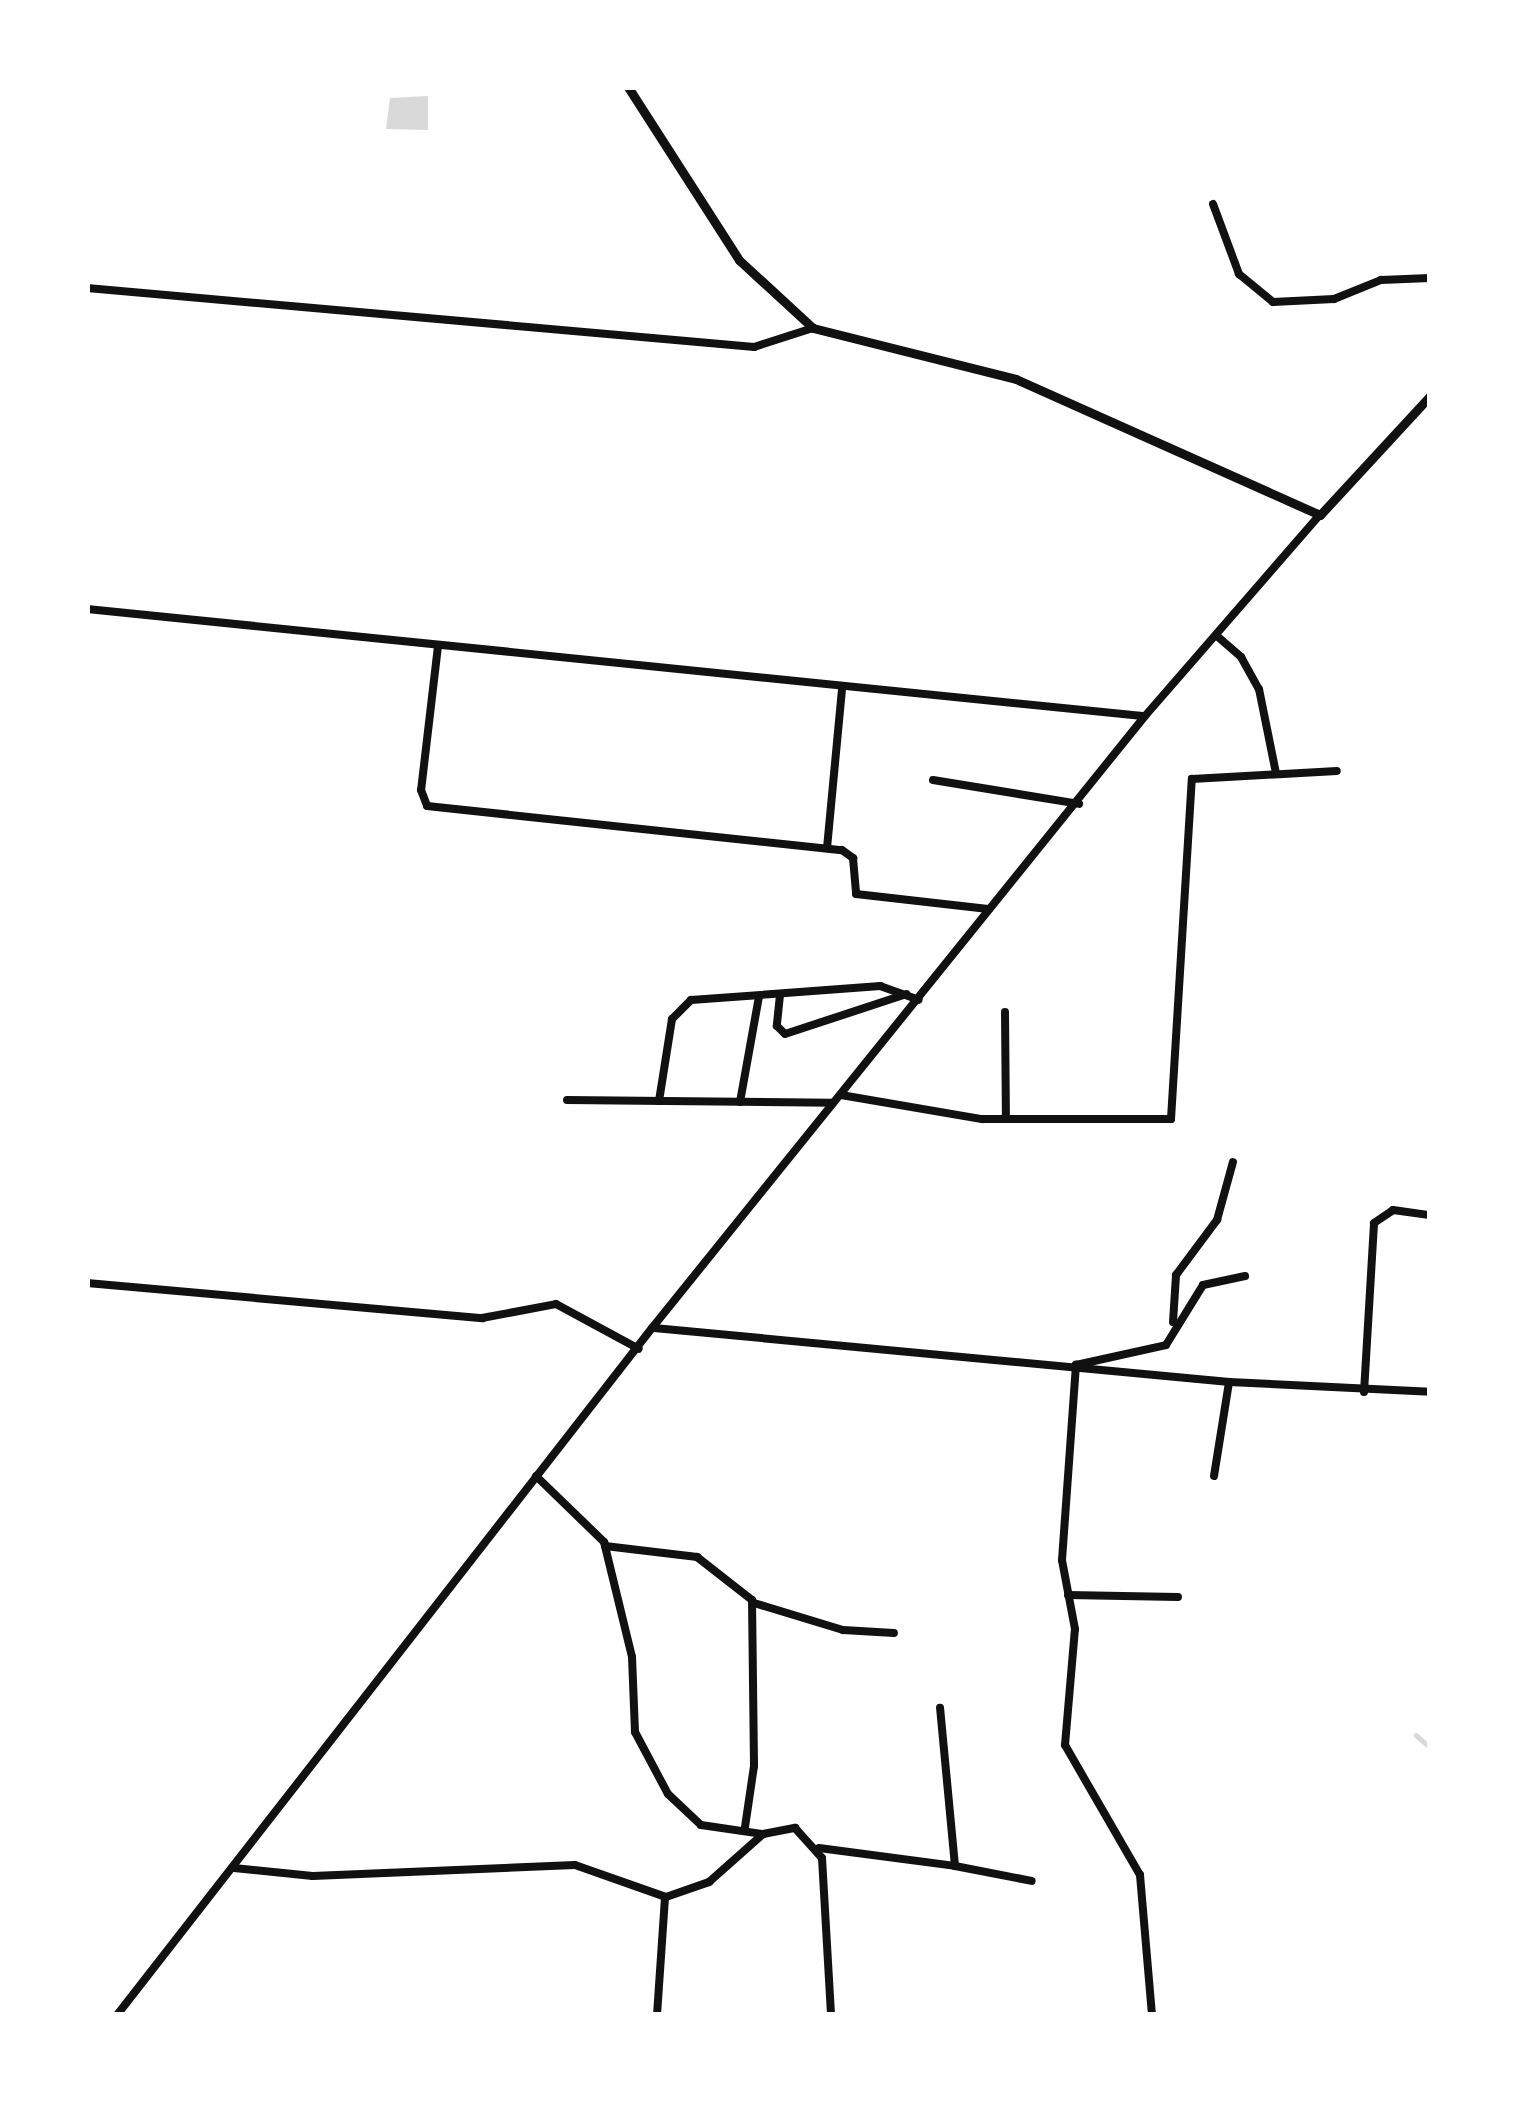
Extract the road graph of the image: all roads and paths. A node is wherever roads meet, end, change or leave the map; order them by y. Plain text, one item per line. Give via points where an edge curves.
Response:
1 (628, 87) edge
2 (1213, 204) dead end
3 (1430, 278) edge
4 (87, 288) edge
5 (813, 328) junction
6 (1430, 396) edge
7 (1320, 515) junction
8 (87, 609) edge
9 (1217, 635) junction
10 (438, 646) junction
11 (842, 690) junction
12 (1145, 716) junction
13 (1336, 771) dead end
14 (1276, 773) junction
15 (933, 780) dead end
16 (1081, 804) junction
17 (827, 848) junction
18 (990, 909) junction
19 (780, 994) junction
20 (909, 994) junction
21 (759, 996) junction
22 (919, 1000) junction
23 (1005, 1012) dead end
24 (567, 1100) dead end
25 (838, 1100) junction
26 (659, 1101) junction
27 (740, 1102) junction
28 (1006, 1118) junction
29 (1233, 1162) dead end
30 (1430, 1215) edge
31 (1245, 1276) dead end
32 (87, 1282) edge
33 (1174, 1323) junction
34 (652, 1328) junction
35 (639, 1349) junction
36 (1076, 1365) junction
37 (1229, 1382) junction
38 (1364, 1392) junction
39 (1430, 1392) edge
40 (536, 1476) junction
41 (1214, 1476) dead end
42 (605, 1546) junction
43 (1067, 1595) junction
44 (1178, 1597) dead end
45 (754, 1603) junction
46 (894, 1634) dead end
47 (940, 1708) dead end
48 (745, 1827) junction
49 (763, 1834) junction
50 (819, 1847) junction
51 (955, 1866) junction
52 (234, 1868) junction
53 (1032, 1880) dead end
54 (665, 1897) junction
55 (118, 2015) edge
56 (657, 2015) edge
57 (831, 2015) edge
58 (1152, 2015) edge

1 - 5 street via 739,260
2 - 3 street via 1239,274 1273,302 1334,299 1381,280
4 - 5 street via 754,347
5 - 7 street via 1016,379
6 - 7 street
7 - 9 street
8 - 10 street
9 - 12 street
9 - 14 street via 1241,656 1259,689
10 - 11 street
10 - 17 street via 421,790 427,806
11 - 12 street
11 - 17 street
12 - 16 street
13 - 14 street
14 - 28 street via 1204,773 1189,787 1171,1119
15 - 16 street
16 - 18 street
17 - 18 street via 854,858 856,894
18 - 22 street
19 - 20 street via 880,986
19 - 20 street via 777,1026 784,1034
19 - 21 street
20 - 22 street
21 - 26 street via 691,1000 676,1010
21 - 27 street
22 - 25 street
23 - 28 street
24 - 26 street
25 - 27 street
25 - 28 street
25 - 34 street
26 - 27 street
29 - 33 street via 1217,1220 1176,1275
30 - 38 street via 1394,1210 1374,1223
31 - 33 street via 1203,1285
32 - 35 street via 482,1318 556,1304
33 - 36 street via 1166,1346
34 - 35 street
34 - 36 street
35 - 40 street
36 - 37 street
36 - 43 street via 1062,1560
37 - 38 street
37 - 41 street
38 - 39 street
40 - 42 street
40 - 52 street
42 - 45 street via 697,1557
42 - 48 street via 632,1657 641,1748 689,1818 716,1829
43 - 44 street
43 - 58 street via 1075,1629 1065,1744 1140,1875
45 - 46 street via 843,1630
45 - 48 street via 754,1766
47 - 51 street
48 - 49 street
49 - 50 street via 796,1828
49 - 54 street via 709,1882
50 - 51 street
50 - 57 street
51 - 53 street
52 - 54 street via 314,1876 574,1865
52 - 55 street
54 - 56 street

